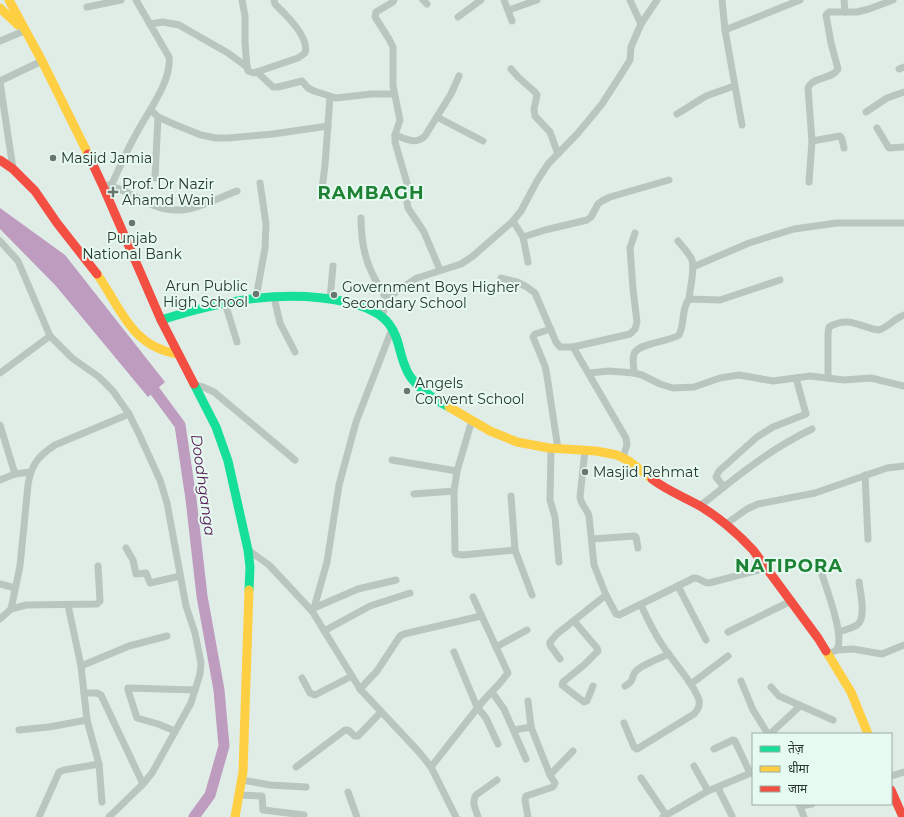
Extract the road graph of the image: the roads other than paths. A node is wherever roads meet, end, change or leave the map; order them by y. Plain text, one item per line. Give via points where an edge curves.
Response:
1 (8, 0) edge
2 (121, 0) edge
3 (136, 0) edge
4 (242, 0) edge
5 (274, 0) edge
6 (394, 0) edge
7 (481, 0) edge
8 (504, 0) edge
9 (537, 0) edge
10 (630, 0) edge
11 (657, 0) edge
12 (722, 0) edge
13 (800, 0) edge
14 (844, 0) edge
15 (893, 0) edge
16 (0, 8) edge
17 (87, 8) dead end
18 (509, 10) junction
19 (845, 12) junction
20 (458, 17) dead end
21 (512, 21) dead end
22 (150, 24) junction
23 (642, 24) junction
24 (725, 30) junction
25 (24, 31) junction
26 (0, 41) edge
27 (42, 61) junction
28 (247, 67) junction
29 (511, 69) dead end
30 (257, 72) junction
31 (459, 76) dead end
32 (0, 82) edge
33 (734, 86) junction
34 (904, 92) edge
35 (394, 94) junction
36 (330, 97) junction
37 (151, 110) junction
38 (866, 112) dead end
39 (677, 114) dead end
40 (158, 117) junction
41 (437, 117) junction
42 (742, 125) dead end
43 (328, 126) junction
44 (877, 128) dead end
45 (395, 135) junction
46 (482, 141) dead end
47 (812, 141) junction
48 (904, 147) edge
49 (844, 148) dead end
50 (558, 154) junction
51 (0, 160) edge
52 (13, 169) junction
53 (155, 178) dead end
54 (669, 180) dead end
55 (809, 182) dead end
56 (260, 183) dead end
57 (102, 184) junction
58 (111, 186) junction
59 (322, 188) dead end
60 (238, 191) dead end
61 (361, 218) dead end
62 (513, 221) junction
63 (904, 223) edge
64 (635, 233) dead end
65 (523, 237) junction
66 (0, 241) edge
67 (678, 241) dead end
68 (528, 262) dead end
69 (333, 266) dead end
70 (693, 267) junction
71 (440, 270) junction
72 (501, 278) dead end
73 (780, 280) dead end
74 (274, 297) junction
75 (256, 298) junction
76 (330, 299) junction
77 (689, 299) junction
78 (388, 300) junction
79 (225, 303) junction
80 (904, 315) edge
81 (382, 316) junction
82 (161, 320) junction
83 (392, 329) junction
84 (551, 329) junction
85 (50, 336) junction
86 (237, 342) dead end
87 (574, 347) junction
88 (295, 352) dead end
89 (178, 354) junction
90 (0, 373) edge
91 (588, 373) junction
92 (634, 373) junction
93 (828, 377) junction
94 (796, 378) junction
95 (194, 385) junction
96 (904, 386) edge
97 (129, 414) junction
98 (472, 420) junction
99 (0, 425) edge
100 (812, 429) dead end
101 (554, 449) junction
102 (585, 450) junction
103 (623, 457) junction
104 (295, 460) dead end
105 (392, 460) dead end
106 (904, 466) edge
107 (457, 470) junction
108 (30, 472) junction
109 (15, 474) junction
110 (865, 475) junction
111 (0, 480) edge
112 (724, 487) junction
113 (454, 491) junction
114 (414, 494) dead end
115 (511, 496) dead end
116 (700, 506) junction
117 (726, 524) junction
118 (592, 539) junction
119 (868, 539) dead end
120 (126, 548) dead end
121 (638, 548) dead end
122 (248, 550) junction
123 (515, 550) junction
124 (559, 562) dead end
125 (98, 566) dead end
126 (766, 568) junction
127 (821, 571) dead end
128 (180, 576) junction
129 (396, 580) dead end
130 (858, 582) dead end
131 (0, 584) edge
132 (678, 586) junction
133 (15, 588) junction
134 (410, 593) dead end
135 (532, 595) dead end
136 (606, 595) junction
137 (473, 597) dead end
138 (791, 601) junction
139 (68, 605) junction
140 (641, 605) junction
141 (12, 609) junction
142 (313, 609) junction
143 (481, 616) junction
144 (0, 619) edge
145 (574, 621) junction
146 (324, 630) junction
147 (527, 630) dead end
148 (728, 632) dead end
149 (839, 632) junction
150 (167, 636) dead end
151 (706, 640) dead end
152 (904, 645) edge
153 (496, 647) junction
154 (454, 652) dead end
155 (833, 652) junction
156 (668, 654) junction
157 (728, 656) dead end
158 (560, 659) dead end
159 (81, 666) junction
160 (352, 676) junction
161 (302, 678) dead end
162 (741, 681) dead end
163 (690, 684) junction
164 (593, 686) dead end
165 (625, 686) dead end
166 (771, 687) dead end
167 (360, 689) junction
168 (195, 690) junction
169 (492, 692) junction
170 (84, 693) junction
171 (528, 701) dead end
172 (800, 706) junction
173 (477, 707) junction
174 (381, 712) junction
175 (86, 720) junction
176 (833, 720) dead end
177 (624, 723) dead end
178 (531, 727) junction
179 (19, 730) dead end
180 (514, 730) junction
181 (175, 731) junction
182 (768, 733) edge
183 (770, 733) edge
184 (868, 733) edge
185 (498, 744) dead end
186 (714, 748) dead end
187 (573, 751) dead end
188 (526, 759) dead end
189 (99, 764) junction
190 (296, 766) dead end
191 (694, 766) dead end
192 (431, 767) junction
193 (904, 772) edge
194 (752, 773) edge
195 (550, 775) junction
196 (892, 776) edge
197 (641, 778) dead end
198 (242, 780) junction
199 (497, 780) dead end
200 (143, 784) junction
201 (306, 787) dead end
202 (718, 788) junction
203 (708, 791) junction
204 (348, 792) dead end
205 (892, 793) edge
206 (239, 795) junction
207 (102, 802) dead end
208 (799, 805) edge
209 (304, 815) dead end
210 (664, 816) edge
211 (732, 816) dead end
212 (40, 817) edge
213 (109, 817) edge
214 (235, 817) edge
215 (357, 817) edge
216 (456, 817) edge
217 (478, 817) edge
218 (528, 817) edge
219 (804, 817) edge
220 (903, 817) edge

1 - 25 main road
2 - 17 street
3 - 22 street
4 - 28 street via 245,8
5 - 30 street via 305,40 306,49 298,58
6 - 35 street via 376,12 375,17 393,47
7 - 20 street
8 - 18 street
9 - 18 street
10 - 23 street
11 - 23 street
12 - 24 street
13 - 24 street
14 - 19 street
15 - 19 street via 857,12
16 - 25 main road
18 - 21 street
19 - 47 street via 829,12 826,15 838,68 834,74 812,83 808,88
22 - 28 street via 163,22 179,25
22 - 37 street via 169,57 170,64
23 - 50 street via 631,47 630,60 602,104
24 - 33 street
25 - 26 street
25 - 27 main road
27 - 32 street
27 - 57 main road
28 - 30 street via 250,73
29 - 50 street via 535,92 535,116 550,132
30 - 36 street via 273,87 304,81 308,88
31 - 41 street
32 - 52 street
33 - 39 street via 706,96
33 - 42 street
34 - 38 street via 887,98
35 - 36 street
35 - 45 street via 400,120
36 - 43 street
37 - 40 street
37 - 58 street via 135,135
40 - 43 street via 201,136 216,138 273,134
40 - 53 street
41 - 45 street via 422,140 413,141
41 - 46 street
43 - 59 street
44 - 48 street via 889,148
45 - 71 street via 409,190 408,206 424,232
47 - 49 street via 840,136
47 - 55 street
50 - 62 street via 537,180
51 - 52 main road
52 - 89 main road via 35,191 98,276 122,316 138,336 164,352
54 - 65 street via 610,196 602,201 591,217 582,222
56 - 75 street via 266,224 265,248
57 - 58 street
57 - 82 main road
58 - 60 street via 155,206 187,210
61 - 78 street via 368,263
62 - 65 street
62 - 71 street via 462,264
63 - 70 street via 837,223 794,229 770,235
64 - 87 street via 630,248 637,322 635,329 630,334
65 - 68 street
66 - 85 street via 18,261
67 - 70 street via 690,257
69 - 76 street
70 - 77 street
71 - 78 street via 417,278
72 - 84 street via 517,282 534,292
73 - 77 street via 720,300
74 - 75 main road
74 - 76 main road
74 - 88 street via 280,323
75 - 79 main road
76 - 81 main road via 371,309
77 - 92 street via 686,302 682,329 678,335 636,350
78 - 81 street
79 - 82 main road
79 - 86 street
80 - 93 street via 879,330 853,322 829,327
81 - 83 main road
82 - 89 main road
83 - 98 main road via 406,371 413,380 435,399
83 - 142 street via 356,422 339,485 327,562
84 - 87 street via 560,348
84 - 101 street via 535,334 534,337 547,376
85 - 90 street
85 - 97 street via 113,391
87 - 91 street
89 - 95 main road
91 - 92 street
91 - 103 street via 626,438 627,445
92 - 94 street via 673,388 694,387 739,375 773,381
93 - 94 street
93 - 96 street via 844,380 871,378
94 - 112 street via 806,414 773,427 735,456 717,473 716,476
95 - 104 street via 214,392
95 - 122 main road via 216,427 228,461
97 - 108 street via 55,445 38,459
97 - 128 street via 164,491
98 - 101 main road via 498,435 526,445
98 - 107 street
99 - 109 street
100 - 112 street via 789,440
101 - 102 main road
101 - 124 street via 550,500 555,517
102 - 103 main road
102 - 118 street via 580,497 581,504 589,516
103 - 116 main road via 659,484
105 - 107 street
106 - 110 street
107 - 113 street
108 - 109 street
108 - 133 street via 20,566
109 - 111 street
110 - 117 street via 815,493 758,504
110 - 119 street
112 - 116 street
113 - 114 street
113 - 123 street via 456,554
115 - 123 street
116 - 117 main road
117 - 126 main road via 748,544
118 - 121 street via 634,536
118 - 136 street via 594,565
120 - 128 street via 136,574 146,573 150,583
122 - 142 street via 269,565
122 - 198 main road via 250,575
123 - 135 street
125 - 139 street via 99,603
126 - 132 street via 709,583 694,578
126 - 138 main road
127 - 149 street
128 - 168 street via 201,663
129 - 142 street via 358,589
130 - 149 street via 862,605 861,622
131 - 133 street
132 - 140 street
132 - 151 street
133 - 141 street
134 - 146 street via 370,606
136 - 140 street via 617,615
136 - 145 street
137 - 143 street
138 - 148 street
138 - 155 main road via 818,638
139 - 141 street via 33,604
139 - 159 street
140 - 156 street
141 - 144 street
142 - 146 street
143 - 153 street
143 - 167 street via 400,636 377,671
145 - 158 street via 550,642
145 - 164 street via 598,651 562,685 584,702 587,701
146 - 160 street
147 - 153 street
149 - 155 street via 839,642
150 - 159 street via 130,646
152 - 155 street via 882,654 853,649
153 - 169 street via 508,673
154 - 173 street
155 - 184 main road
156 - 163 street
156 - 165 street via 640,668 631,683
157 - 163 street
159 - 170 street
160 - 161 street via 315,695 310,693
160 - 167 street
162 - 182 street via 753,710
163 - 177 street via 699,701 698,710 646,744 635,748
166 - 172 street via 779,696
167 - 174 street
168 - 181 street via 191,703
168 - 181 street via 128,688 137,718
169 - 173 street
169 - 180 street via 502,705
170 - 175 street
170 - 200 street via 102,695
171 - 178 street
172 - 176 street
172 - 183 street
173 - 185 street via 486,718
173 - 192 street
174 - 190 street via 358,736 346,730
174 - 192 street
175 - 179 street
175 - 189 street
178 - 180 street
178 - 195 street
180 - 188 street
181 - 200 street via 152,773
186 - 194 street via 735,741
187 - 195 street
189 - 207 street
189 - 212 street via 59,772
191 - 203 street
192 - 216 street
193 - 196 street
194 - 202 street
195 - 218 street via 553,787 525,797
197 - 210 street
198 - 201 street
198 - 206 main road
199 - 217 street via 474,798
200 - 213 street
202 - 203 street
202 - 211 street
203 - 210 street
204 - 215 street
205 - 220 main road
206 - 209 street via 262,796 263,810
206 - 214 main road
208 - 219 street

